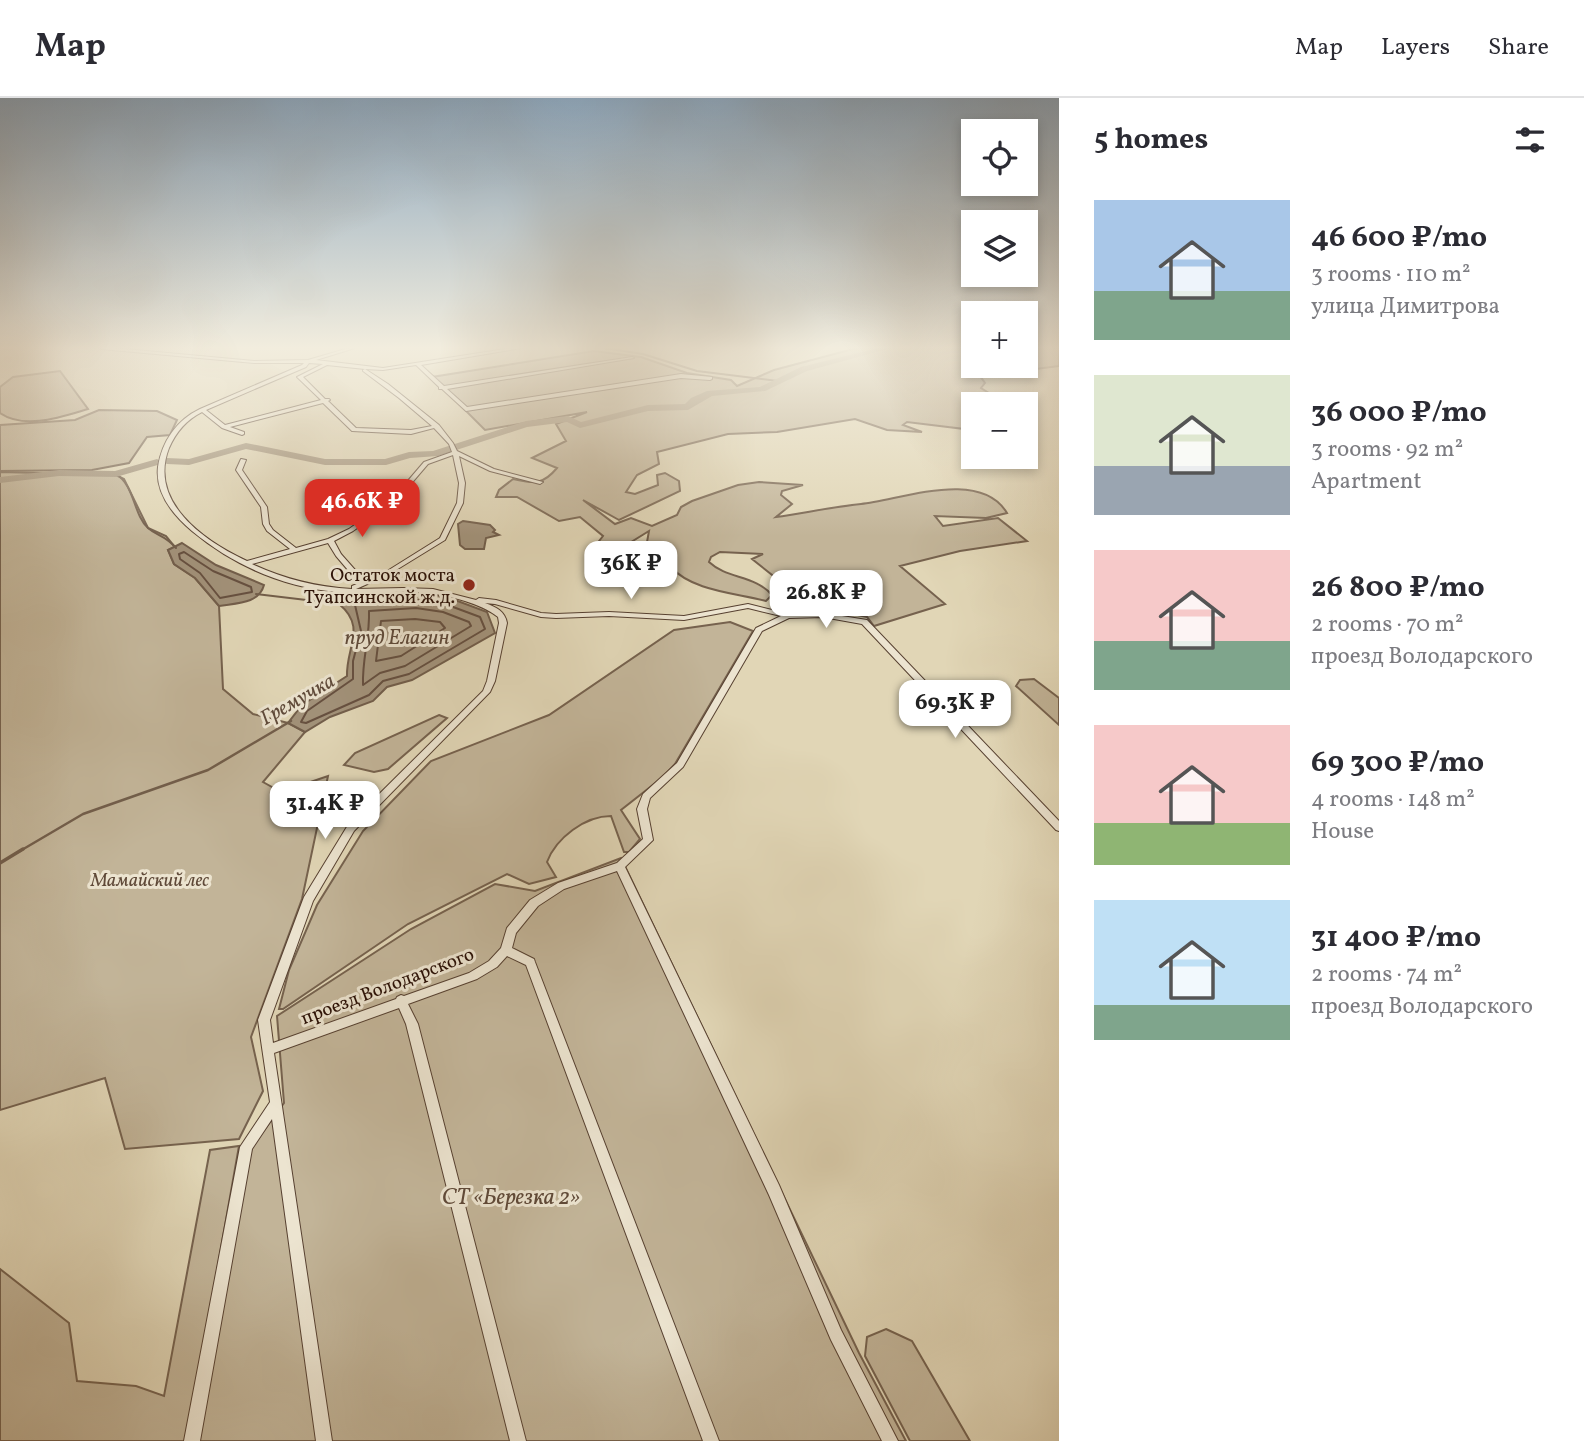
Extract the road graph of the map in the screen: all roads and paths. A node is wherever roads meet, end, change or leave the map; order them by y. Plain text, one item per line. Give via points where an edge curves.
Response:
1 (201, 411) edge
2 (203, 411) edge
3 (286, 411) edge
4 (337, 411) edge
5 (418, 411) edge
6 (437, 426) junction
7 (224, 427) junction
8 (242, 433) dead end
9 (455, 450) junction
10 (243, 460) dead end
11 (540, 482) dead end
12 (330, 540) junction
13 (293, 548) junction
14 (243, 565) junction
15 (364, 584) junction
16 (340, 591) junction
17 (469, 600) junction
18 (788, 616) junction
19 (1059, 827) edge
20 (620, 866) junction
21 (506, 950) junction
22 (401, 1000) junction
23 (270, 1049) junction
24 (275, 1105) junction
25 (192, 1441) edge
26 (324, 1441) edge
27 (518, 1441) edge
28 (711, 1441) edge
29 (890, 1441) edge

1 - 14 street, проезд Володарского via 182,421 165,449 164,494 173,512
2 - 7 street
3 - 7 street
4 - 6 street via 354,430 411,432
5 - 6 street
6 - 9 street
7 - 8 street
9 - 11 street via 492,470
9 - 12 street via 426,463 396,498
9 - 15 street via 462,483 460,503 443,539
10 - 13 street via 239,470 264,507 266,524
12 - 13 street
12 - 15 street
13 - 14 street
14 - 16 street, проезд Володарского
15 - 16 street
16 - 17 street, проезд Володарского via 413,588
17 - 18 street via 496,601 556,616 684,618 748,606
17 - 23 street, проезд Володарского via 502,616 491,681 464,718 351,828 308,900 268,1008 264,1020
18 - 19 street via 822,615 864,622
18 - 20 street, проезд Володарского via 758,630 680,765 646,796 642,809 648,840
20 - 21 street, проезд Володарского via 561,886 534,903 511,930
20 - 29 street via 774,1189 836,1335
21 - 22 street, проезд Володарского via 473,976
21 - 28 street via 530,962
22 - 23 street, проезд Володарского
22 - 27 street via 412,1024
23 - 24 street, проезд Володарского
24 - 25 street via 246,1147
24 - 26 street, проезд Володарского

